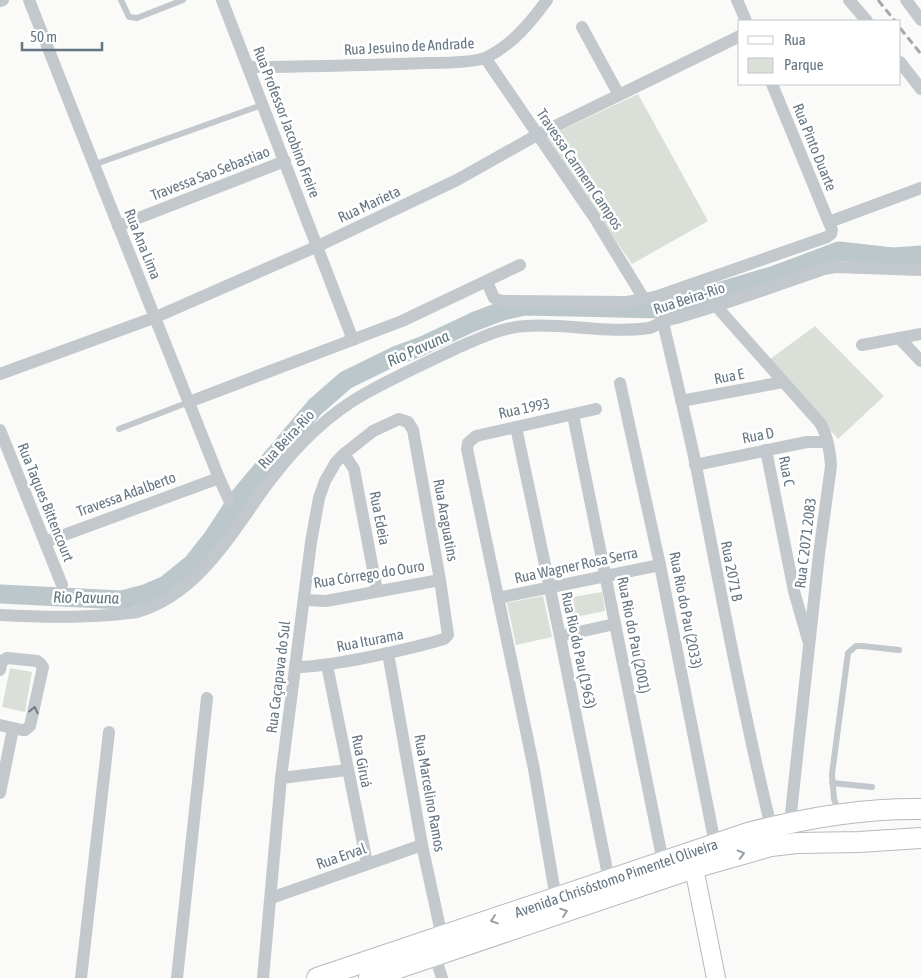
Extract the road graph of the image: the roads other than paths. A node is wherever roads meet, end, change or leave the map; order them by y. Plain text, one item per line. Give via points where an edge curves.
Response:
1 (29, 0) edge
2 (121, 0) edge
3 (183, 0) edge
4 (222, 0) edge
5 (547, 0) edge
6 (737, 0) edge
7 (849, 0) edge
8 (906, 0) edge
9 (746, 20) edge
10 (866, 20) edge
11 (921, 20) edge
12 (582, 27) dead end
13 (738, 37) edge
14 (486, 58) junction
15 (901, 63) edge
16 (249, 67) junction
17 (772, 85) edge
18 (921, 89) edge
19 (619, 95) junction
20 (262, 105) junction
21 (537, 135) junction
22 (286, 161) junction
23 (93, 165) junction
24 (921, 188) edge
25 (118, 226) junction
26 (830, 227) junction
27 (318, 246) junction
28 (520, 265) dead end
29 (921, 270) edge
30 (487, 282) junction
31 (644, 299) junction
32 (717, 307) junction
33 (156, 317) junction
34 (662, 322) junction
35 (921, 334) edge
36 (899, 338) junction
37 (353, 340) junction
38 (862, 345) dead end
39 (921, 361) edge
40 (0, 374) edge
41 (783, 382) junction
42 (620, 383) dead end
43 (681, 401) junction
44 (188, 402) junction
45 (596, 410) dead end
46 (573, 415) junction
47 (399, 419) joint
48 (516, 427) junction
49 (119, 429) dead end
50 (0, 430) edge
51 (827, 442) junction
52 (766, 450) junction
53 (344, 454) junction
54 (695, 465) junction
55 (219, 478) junction
56 (229, 500) dead end
57 (44, 542) junction
58 (660, 564) junction
59 (605, 576) junction
60 (440, 580) junction
61 (62, 585) dead end
62 (549, 587) junction
63 (377, 590) junction
64 (498, 598) junction
65 (304, 600) junction
66 (0, 615) edge
67 (615, 624) junction
68 (448, 635) joint
69 (560, 636) junction
70 (809, 644) junction
71 (899, 650) dead end
72 (388, 653) junction
73 (327, 665) junction
74 (296, 667) junction
75 (0, 670) edge
76 (207, 698) dead end
77 (0, 725) edge
78 (13, 728) junction
79 (109, 732) dead end
80 (347, 770) junction
81 (281, 778) junction
82 (832, 783) junction
83 (872, 787) dead end
84 (0, 793) edge
85 (919, 809) edge
86 (862, 811) junction
87 (840, 814) junction
88 (780, 825) junction
89 (920, 838) edge
90 (859, 842) junction
91 (422, 845) junction
92 (711, 846) junction
93 (663, 862) junction
94 (367, 864) junction
95 (694, 868) junction
96 (609, 880) junction
97 (271, 898) junction
98 (556, 899) junction
99 (439, 947) junction
100 (81, 978) edge
101 (177, 978) edge
102 (263, 978) edge
103 (317, 978) edge
104 (369, 978) edge
105 (442, 978) edge
106 (716, 978) edge

1 - 23 street, Rua Ana Lima
2 - 3 lane via 129,16 137,18
4 - 16 street, Rua Professor Jacobino Freire
5 - 14 street, Rua Jesuino de Andrade via 515,38
6 - 9 street
7 - 10 street
8 - 11 street
12 - 19 street
13 - 19 street, Rua Marieta
14 - 16 street, Rua Jesuino de Andrade via 388,65
14 - 21 street, Travessa Carmem Campos
15 - 18 street
16 - 20 street, Rua Professor Jacobino Freire
17 - 26 street, Rua Pinto Duarte
19 - 21 street, Rua Marieta
20 - 22 street, Rua Professor Jacobino Freire
20 - 23 lane
21 - 27 street, Rua Marieta via 457,180
21 - 31 street, Travessa Carmem Campos via 594,217
22 - 25 street, Travessa Sao Sebastiao
22 - 27 street, Rua Professor Jacobino Freire
23 - 25 street, Rua Ana Lima
24 - 26 street
25 - 33 street, Rua Ana Lima
26 - 31 street via 827,237
27 - 33 street, Rua Marieta
27 - 37 street, Rua Professor Jacobino Freire
28 - 30 street
29 - 32 street, Rua Beira-Rio via 824,269
30 - 31 street via 494,298 502,301 626,302
30 - 37 street
32 - 34 street, Rua Beira-Rio
32 - 41 street, Rua C 2071 2083
33 - 40 street, Rua Marieta
33 - 44 street, Rua Ana Lima
34 - 43 street, Rua 2071 B
34 - 66 street, Rua Beira-Rio via 652,328 525,326 491,333 365,394 318,426 268,483 208,565 160,602 136,612 99,616
35 - 36 street
36 - 38 street
36 - 39 street
37 - 44 street
41 - 43 street, Rua E
41 - 51 street, Rua C 2071 2083 via 820,423
42 - 58 street, Rua Rio do Pau (2033)
43 - 54 street, Rua 2071 B
44 - 49 lane
44 - 55 street, Rua Ana Lima
45 - 46 street, Rua 1993
46 - 48 street, Rua 1993
46 - 59 street, Rua Rio do Pau (2001)
47 - 53 street, Rua Caçapava do Sul via 373,431
47 - 60 street, Rua Araguatins via 408,422 413,430
48 - 62 street, Rua Rio do Pau (1963)
48 - 64 street, Rua 1993 via 476,436 468,442 467,449
50 - 57 street, Rua Taques Bittencourt
51 - 52 street, Rua D via 807,442
51 - 70 street, Rua C 2071 2083 via 831,466
52 - 54 street, Rua D
52 - 70 street, Rua C via 794,591
53 - 63 street, Rua Edeia via 354,470
53 - 65 street, Rua Caçapava do Sul via 329,472 319,498
54 - 88 street, Rua 2071 B via 730,645
55 - 56 street, Rua Ana Lima
55 - 57 street, Travessa Adalberto
57 - 61 street, Rua Taques Bittencourt
58 - 59 street, Rua Wagner Rosa Serra
58 - 92 street, Rua Rio do Pau (2033)
59 - 62 street, Rua Wagner Rosa Serra
59 - 67 street, Rua Rio do Pau (2001)
60 - 63 street, Rua Córrego do Ouro
60 - 68 street, Rua Araguatins
62 - 64 street, Rua Wagner Rosa Serra
62 - 69 street, Rua Rio do Pau (1963)
63 - 65 street, Rua Córrego do Ouro via 326,601
64 - 98 street
65 - 74 street, Rua Caçapava do Sul
67 - 69 street
67 - 93 street, Rua Rio do Pau (2001)
68 - 72 street, Rua Iturama via 435,642
69 - 96 street, Rua Rio do Pau (1963)
70 - 88 street, Rua C 2071 2083 via 805,689
71 - 82 lane via 856,646 848,652
72 - 73 street, Rua Iturama
72 - 91 street, Rua Marcelino Ramos
73 - 74 street, Rua Iturama
73 - 80 street, Rua Giruá
74 - 81 street, Rua Caçapava do Sul
78 -> 75 street via 25,730 30,726 43,668 37,661 7,658 2,661
76 - 101 street
77 - 78 street
78 - 84 street
79 - 100 street
80 - 81 street
80 - 94 street, Rua Giruá
81 - 97 street, Rua Caçapava do Sul
82 - 83 lane
82 - 87 lane
85 - 86 main road, Avenida Chrisóstomo Pimentel Oliveira
85 - 89 main road via 909,818 908,824 909,830
86 - 87 main road, Avenida Chrisóstomo Pimentel Oliveira
86 - 90 main road via 872,819 873,825 868,836
87 - 88 main road, Avenida Chrisóstomo Pimentel Oliveira
88 - 92 main road, Avenida Chrisóstomo Pimentel Oliveira
89 - 90 main road, Avenida Chrisóstomo Pimentel Oliveira
95 -> 90 main road, Avenida Chrisóstomo Pimentel Oliveira via 771,846
91 - 94 street, Rua Erval
91 - 99 street, Rua Marcelino Ramos
92 - 93 main road, Avenida Chrisóstomo Pimentel Oliveira
92 - 95 main road via 700,856
93 - 96 main road, Avenida Chrisóstomo Pimentel Oliveira
94 - 97 street, Rua Erval
99 -> 95 main road, Avenida Chrisóstomo Pimentel Oliveira
95 - 106 street
96 - 98 main road, Avenida Chrisóstomo Pimentel Oliveira
97 - 102 street, Rua Caçapava do Sul
98 -> 99 main road, Avenida Chrisóstomo Pimentel Oliveira
99 - 103 main road, Avenida Chrisóstomo Pimentel Oliveira via 373,958
99 - 104 main road, Avenida Chrisóstomo Pimentel Oliveira
99 - 105 street, Rua Marcelino Ramos

